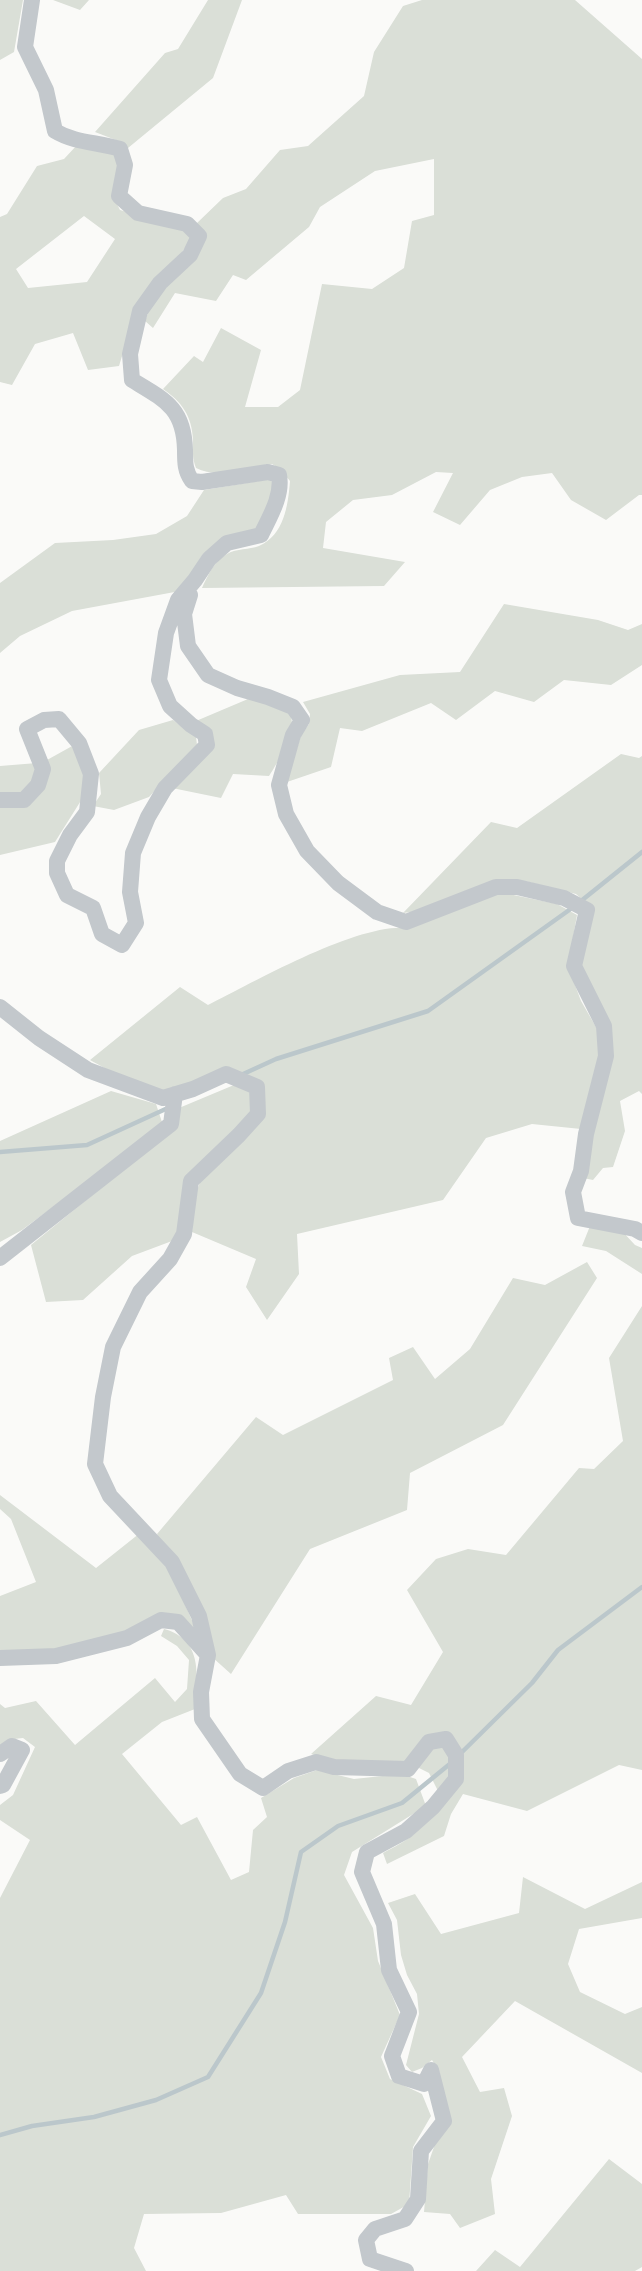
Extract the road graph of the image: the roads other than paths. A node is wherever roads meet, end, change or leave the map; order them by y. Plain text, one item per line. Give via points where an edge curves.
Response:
1 (32, 0) edge
2 (195, 580) junction
3 (0, 800) edge
4 (0, 1007) edge
5 (175, 1094) junction
6 (642, 1233) edge
7 (0, 1258) edge
8 (208, 1655) junction
9 (0, 1658) edge
10 (0, 1754) edge
11 (0, 1786) edge
12 (406, 2271) edge

1 - 2 street via 25,47 46,90 55,131 69,139 120,149 125,165 119,196 138,213 187,224 199,236 190,255 160,283 140,311 130,354 132,380 180,416 186,472 192,481 268,472 279,476 281,484 261,535 227,543 209,559
2 - 3 street via 178,600 166,633 159,680 170,706 205,734 207,745 165,788 148,817 133,853 130,892 136,923 122,945 102,934 93,908 67,895 57,873 57,861 87,812 91,774 79,744 59,719 44,720 27,729 43,769 38,785 24,800
2 - 6 street via 184,614 188,646 208,675 293,707 302,720 293,735 279,785 286,814 307,851 338,883 377,912 406,922 496,887 516,887 564,898 586,910 574,966 604,1026 606,1056 573,1192 578,1218
4 - 5 street via 88,1070 163,1098
5 - 7 street via 171,1124
5 - 8 street via 226,1074 257,1087 258,1114 191,1181 184,1234 170,1258 140,1292 112,1347 95,1464 110,1496 172,1562 199,1616
8 - 9 street via 178,1622 161,1620 127,1638 56,1656
8 - 12 street via 201,1692 202,1719 240,1774 263,1788 288,1772 316,1762 334,1767 408,1769 429,1742 446,1739 456,1755 456,1779 406,1831 367,1852 362,1872 384,1924 389,1970 409,2012 392,2056 399,2076 424,2084 431,2070 444,2121 421,2151 418,2199 405,2219 375,2229 366,2240 370,2259
10 - 11 street via 12,1746 22,1750

